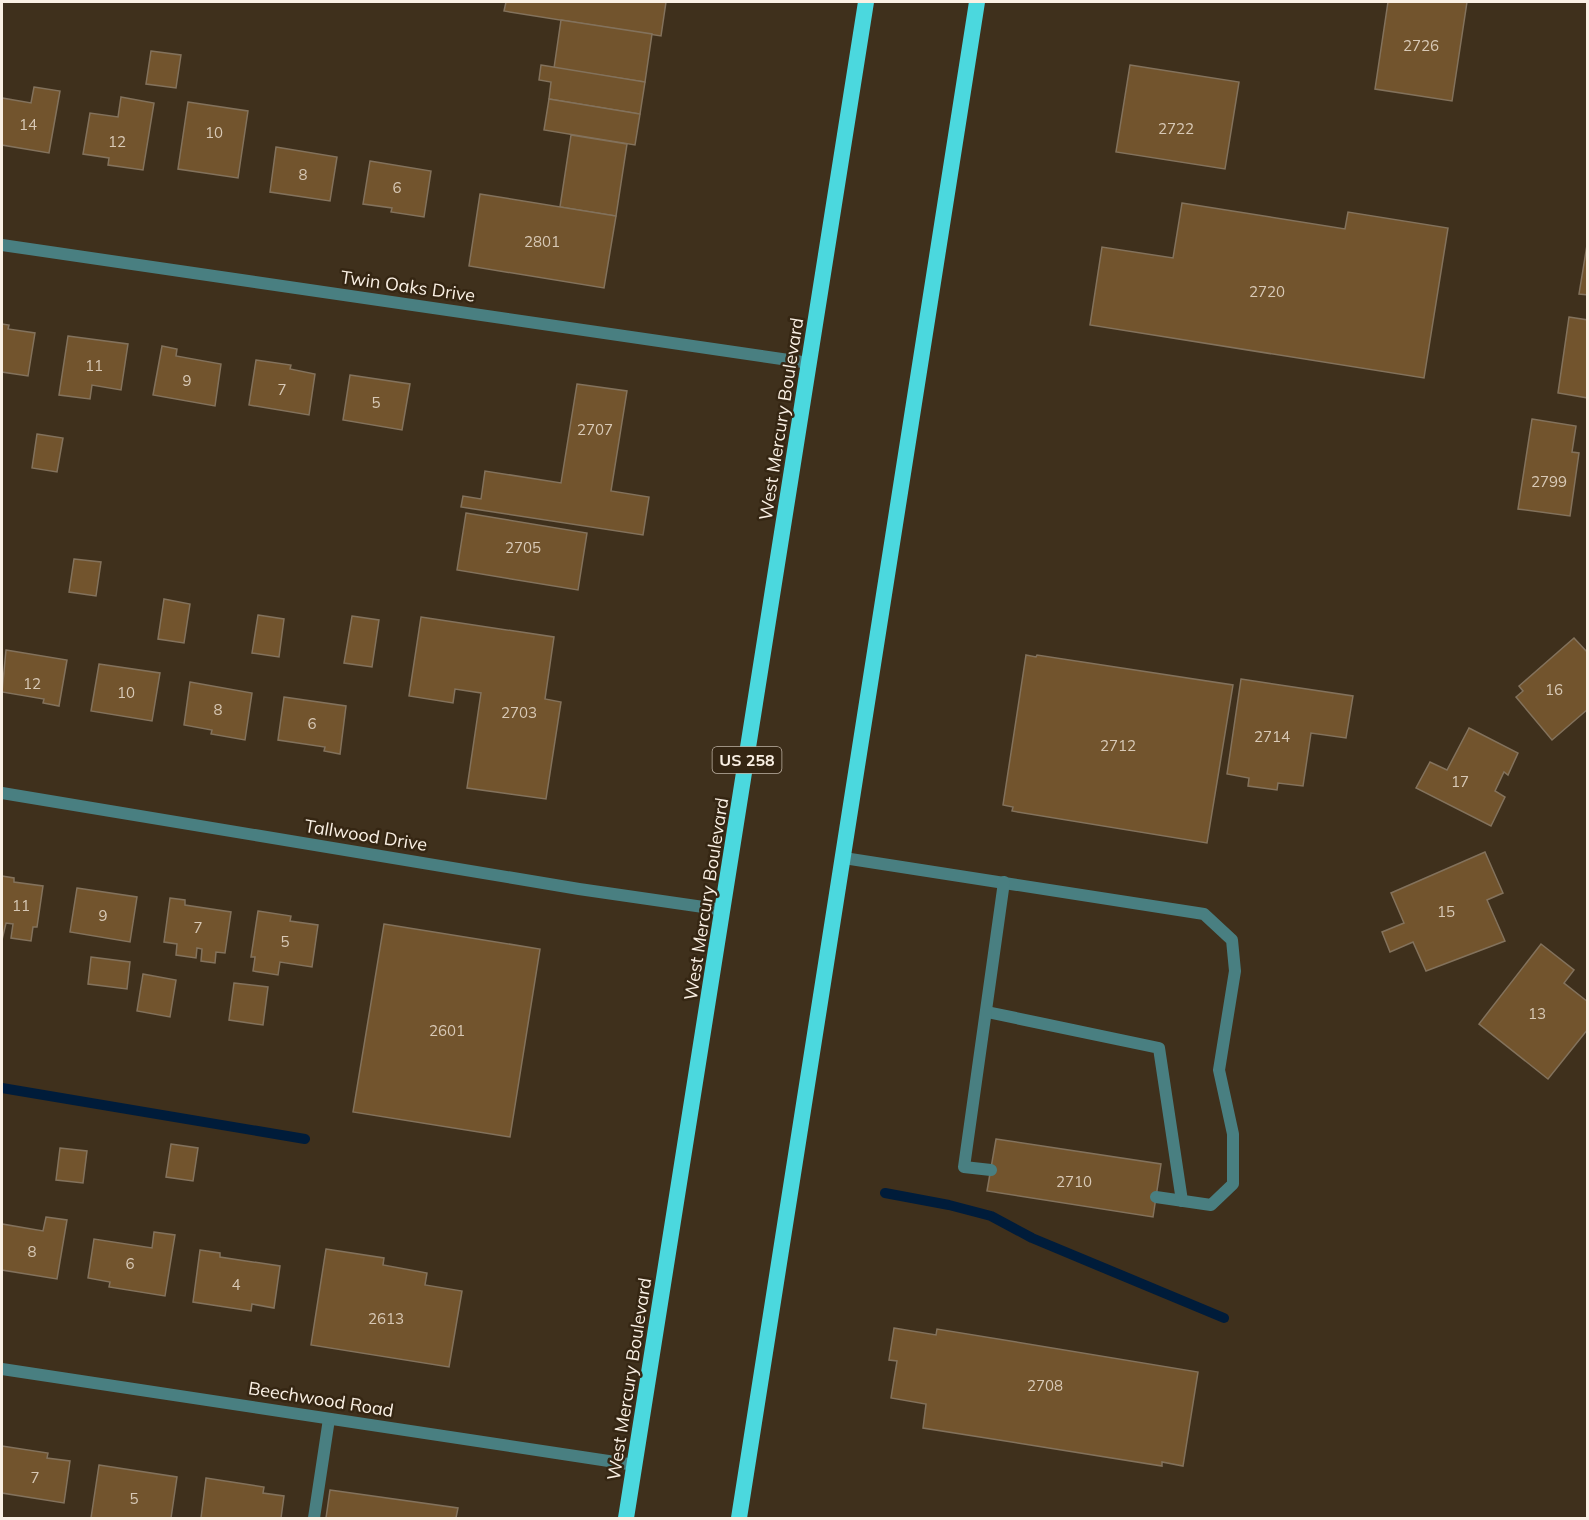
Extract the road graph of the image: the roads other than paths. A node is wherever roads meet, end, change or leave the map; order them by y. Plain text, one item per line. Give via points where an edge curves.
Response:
1 (866, 2) edge
2 (977, 2) edge
3 (2, 244) edge
4 (809, 363) junction
5 (2, 793) edge
6 (844, 858) junction
7 (1004, 882) junction
8 (724, 910) junction
9 (987, 1012) junction
10 (991, 1170) dead end
11 (1156, 1197) dead end
12 (1182, 1201) junction
13 (2, 1369) edge
14 (329, 1419) junction
15 (635, 1465) junction
16 (314, 1518) edge
17 (627, 1518) edge
18 (739, 1518) edge

1 - 4 highway, West Mercury Boulevard / US 258
2 - 6 highway
3 - 4 street, Twin Oaks Drive
4 - 8 highway, West Mercury Boulevard / US 258
5 - 8 street, Tallwood Drive
6 - 7 street
6 - 18 highway
7 - 9 street
7 - 12 street via 1204,914 1233,940 1235,971 1219,1070 1233,1134 1233,1184 1211,1205
8 - 15 highway, West Mercury Boulevard / US 258
9 - 10 street via 964,1167
9 - 12 street via 1160,1048
11 - 12 street
13 - 14 street, Beechwood Road
14 - 15 street, Beechwood Road
14 - 16 street
15 - 17 highway, West Mercury Boulevard / US 258

